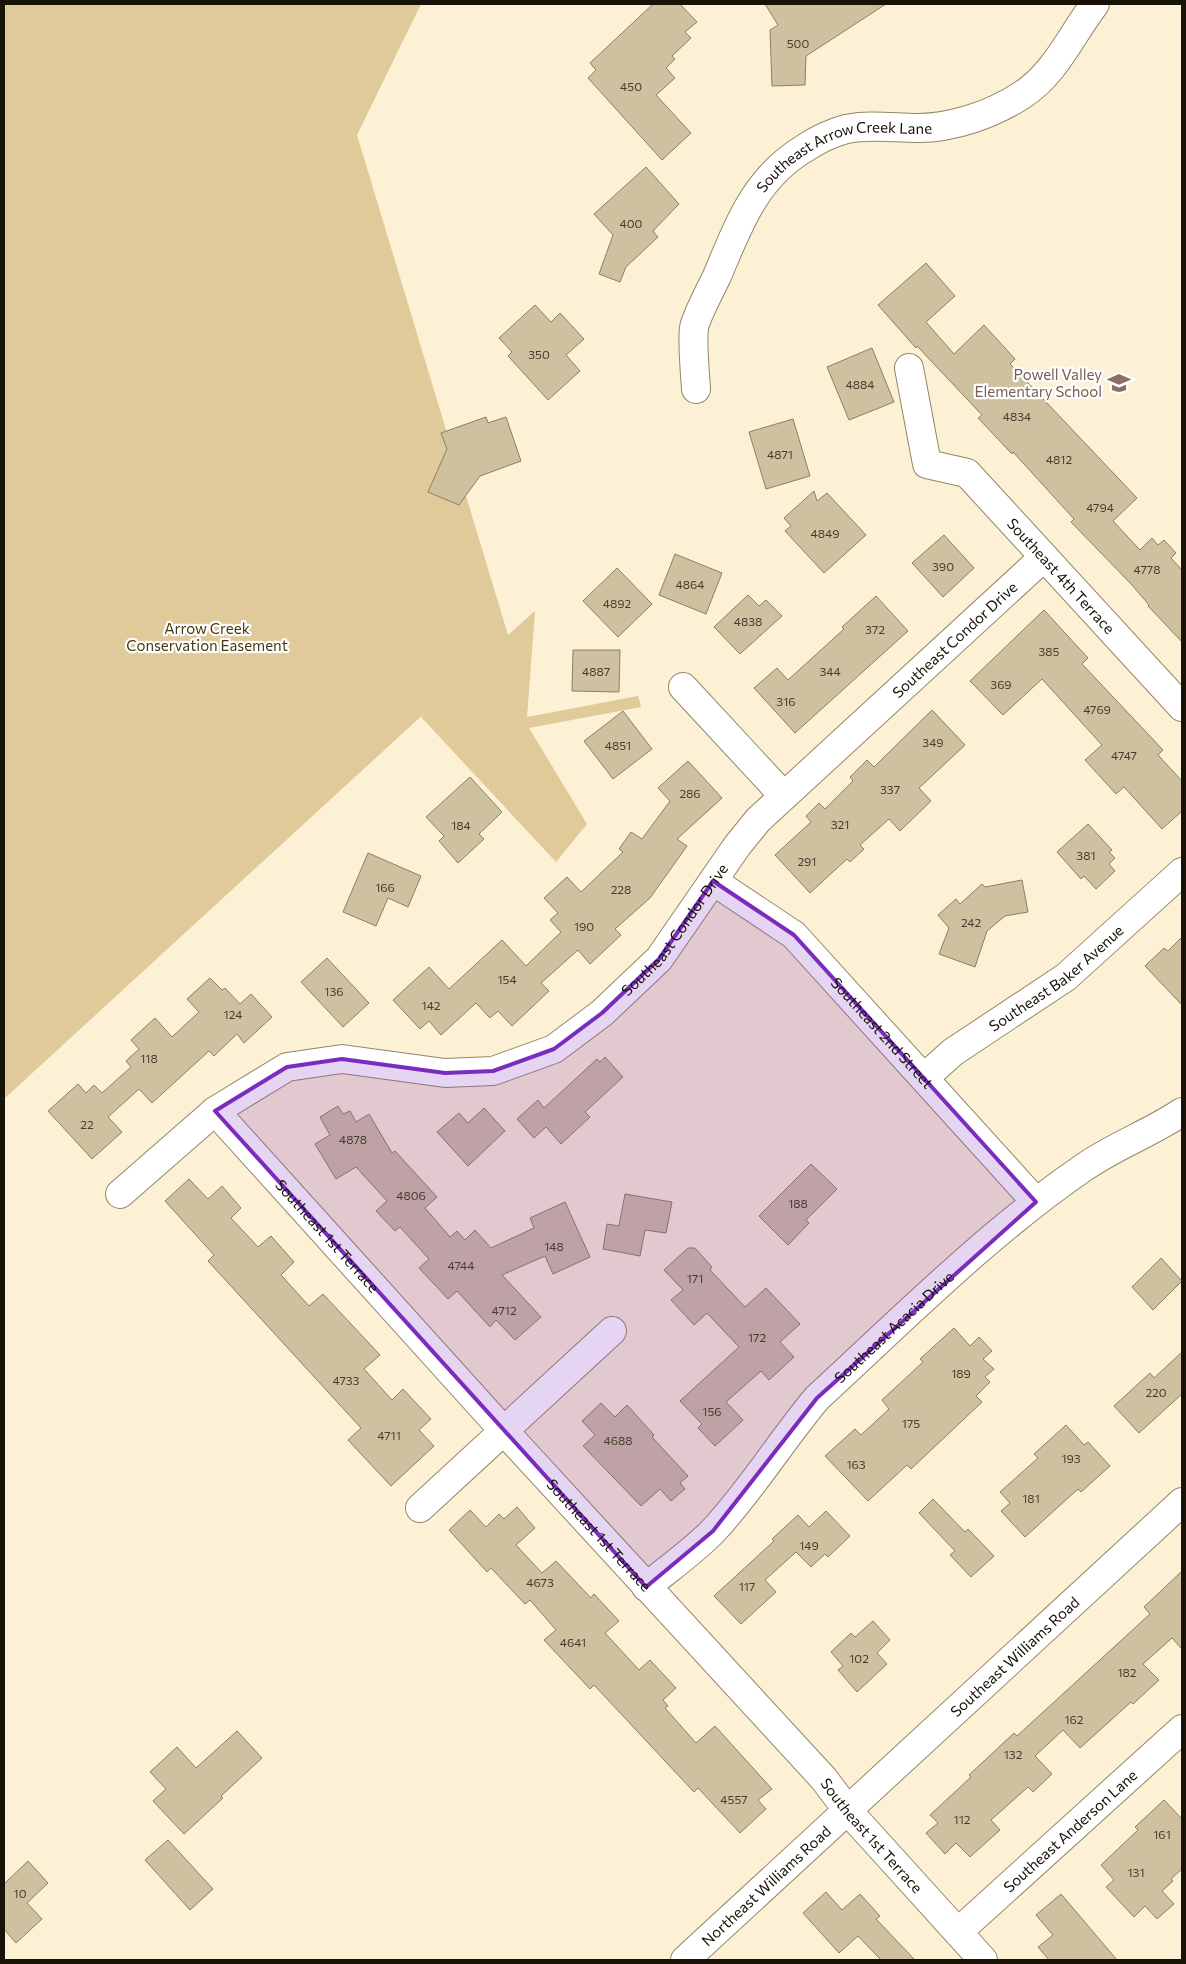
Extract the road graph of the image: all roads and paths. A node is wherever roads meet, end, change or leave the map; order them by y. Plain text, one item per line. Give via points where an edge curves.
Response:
1 (1094, 4) edge
2 (909, 368) dead end
3 (696, 389) dead end
4 (1044, 557) junction
5 (683, 687) dead end
6 (1182, 707) edge
7 (783, 795) junction
8 (1182, 872) edge
9 (712, 880) junction
10 (924, 1078) junction
11 (215, 1111) junction
12 (1182, 1112) edge
13 (120, 1194) dead end
14 (1036, 1202) junction
15 (612, 1331) dead end
16 (504, 1431) junction
17 (1182, 1502) edge
18 (420, 1508) dead end
19 (646, 1586) junction
20 (1182, 1729) edge
21 (848, 1811) junction
22 (958, 1932) junction
23 (685, 1960) edge
24 (983, 1960) edge

1 - 3 street, Southeast Arrow Creek Lane via 1044,76 1023,94 990,112 954,124 921,128 846,129 817,140 766,179 735,233 694,328
2 - 4 street, Southeast 4th Terrace via 927,464 967,473
4 - 6 street, Southeast 4th Terrace
4 - 7 street, Southeast Condor Drive
5 - 7 street
7 - 9 street, Southeast Condor Drive via 758,820
8 - 10 street, Southeast Baker Avenue via 1066,977 953,1052
9 - 10 street, Southeast 2nd Street via 794,935
9 - 11 street, Southeast Condor Drive via 659,959 602,1013 554,1049 493,1071 444,1073 342,1059 287,1067
10 - 14 street, Southeast 2nd Street
11 - 13 street, Southeast Condor Drive
11 - 16 street, Southeast 1st Terrace
12 - 14 street, Southeast Acacia Drive via 1085,1166
14 - 19 street, Southeast Acacia Drive via 817,1398 713,1531
15 - 16 street
16 - 18 street
16 - 19 street, Southeast 1st Terrace
17 - 21 street, Southeast Williams Road
19 - 21 street, Southeast 1st Terrace via 824,1779
20 - 22 street, Southeast Anderson Lane
21 - 22 street, Southeast 1st Terrace
21 - 23 street, Northeast Williams Road
22 - 24 street, Southeast 1st Terrace

